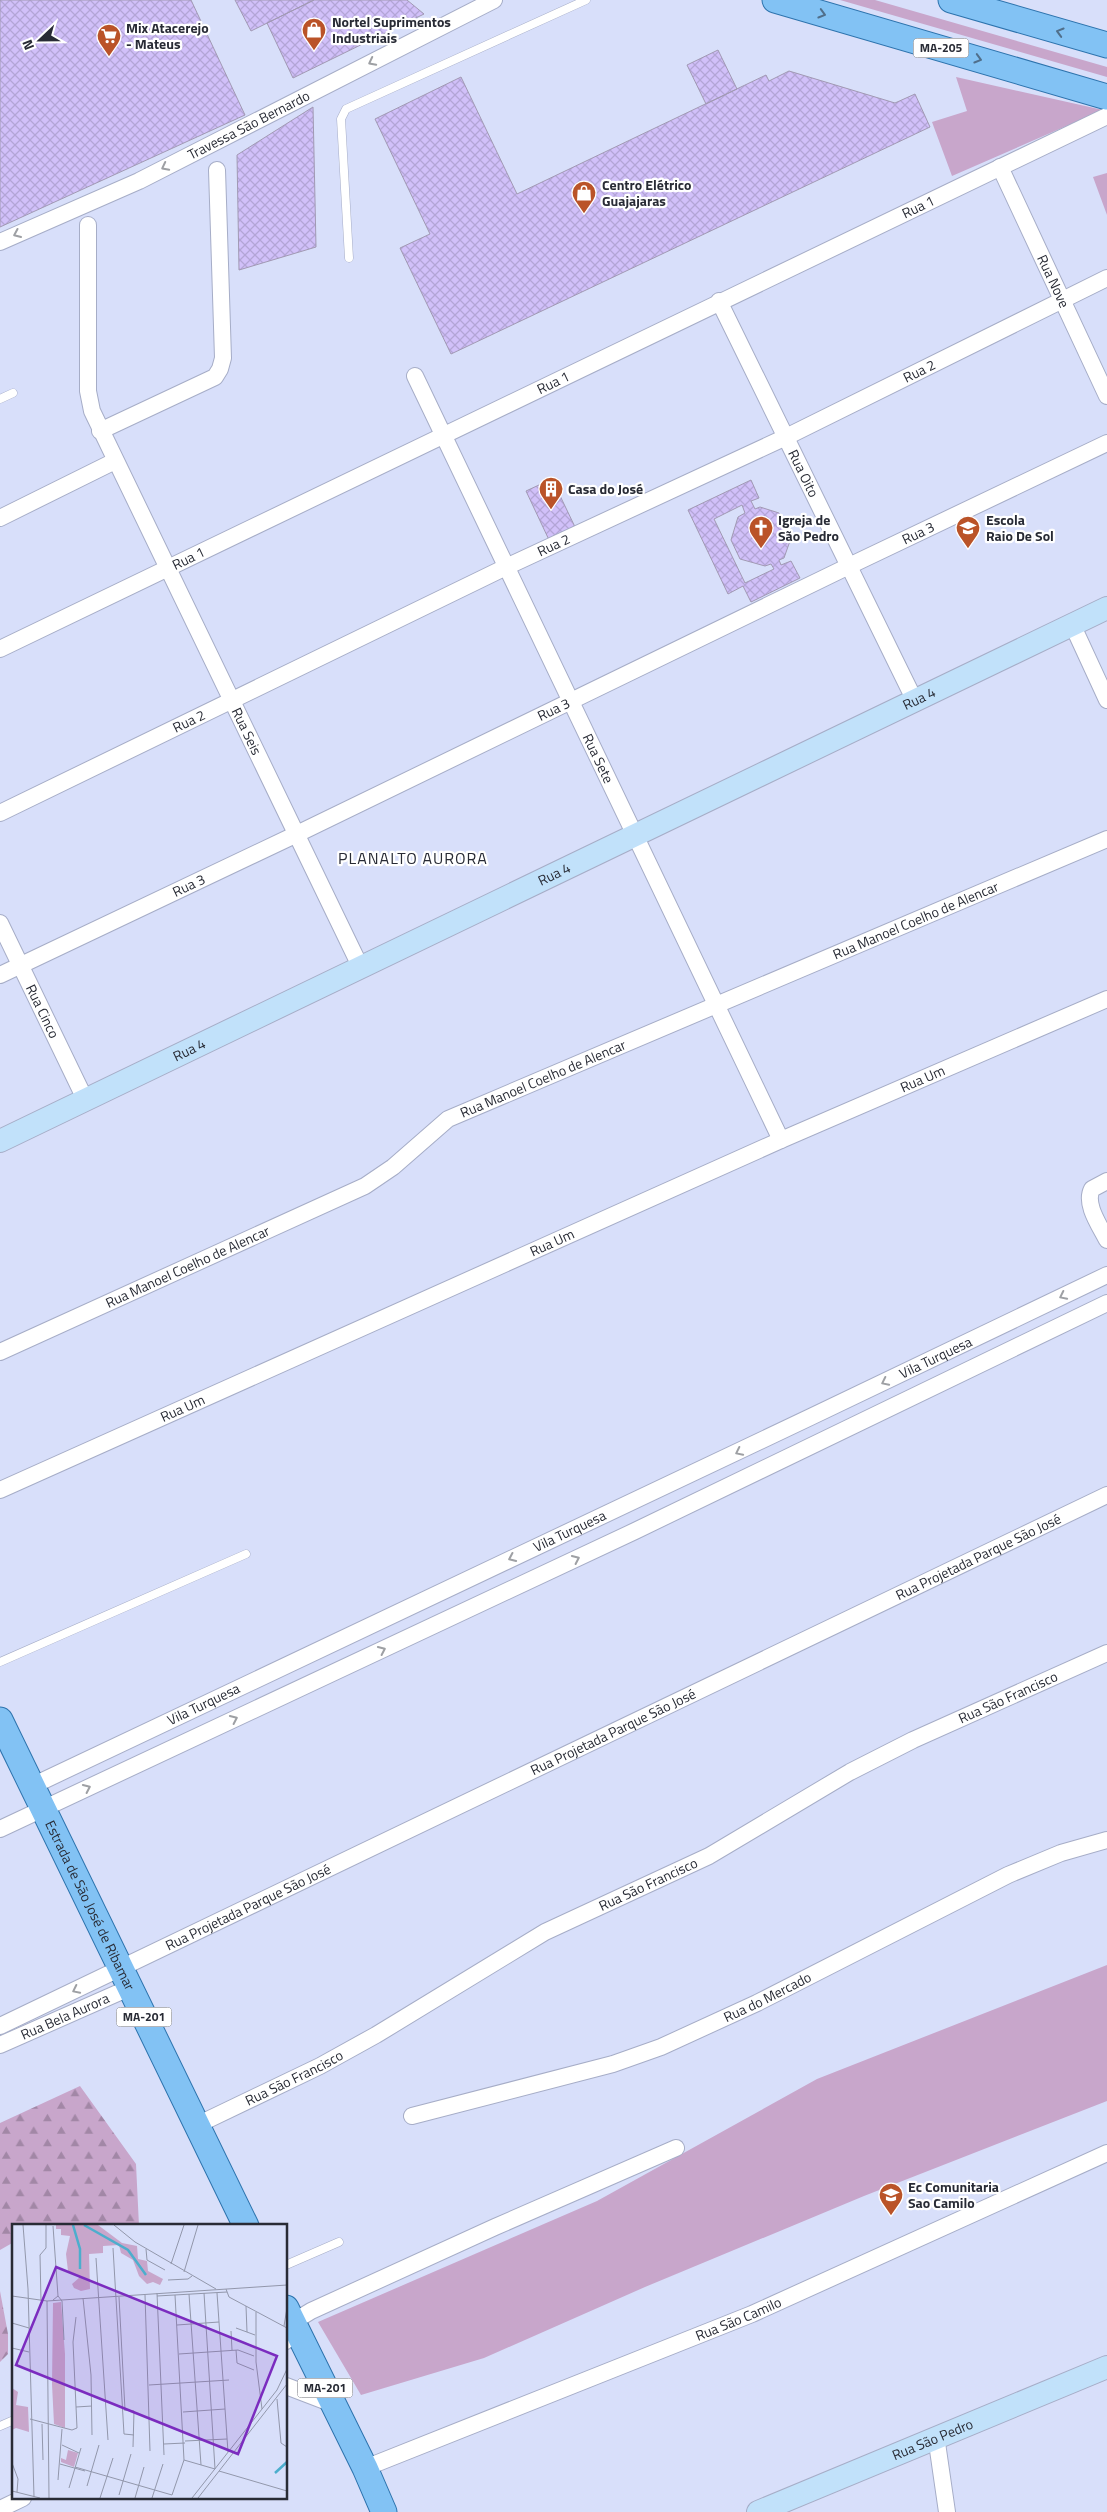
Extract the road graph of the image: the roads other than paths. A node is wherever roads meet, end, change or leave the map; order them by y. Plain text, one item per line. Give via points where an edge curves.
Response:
1 (494, 0) edge
2 (586, 0) edge
3 (775, 0) edge
4 (951, 0) edge
5 (1107, 45) edge
6 (1107, 97) edge
7 (1107, 116) edge
8 (1000, 168) junction
9 (217, 170) dead end
10 (88, 225) dead end
11 (0, 242) edge
12 (349, 258) dead end
13 (1107, 278) edge
14 (1062, 300) junction
15 (719, 301) junction
16 (415, 376) dead end
17 (13, 393) dead end
18 (1107, 396) edge
19 (0, 399) edge
20 (100, 431) junction
21 (443, 437) junction
22 (786, 437) junction
23 (1107, 443) edge
24 (115, 461) junction
25 (0, 518) edge
26 (849, 566) junction
27 (506, 567) junction
28 (169, 569) junction
29 (1107, 608) edge
30 (1072, 624) junction
31 (0, 649) edge
32 (1107, 700) edge
33 (233, 701) junction
34 (915, 701) junction
35 (571, 702) junction
36 (0, 813) edge
37 (297, 834) junction
38 (634, 834) junction
39 (1107, 839) edge
40 (0, 923) edge
41 (20, 965) junction
42 (361, 968) junction
43 (0, 975) edge
44 (1107, 999) edge
45 (716, 1005) junction
46 (85, 1099) junction
47 (781, 1140) junction
48 (0, 1141) edge
49 (1107, 1181) edge
50 (1107, 1240) edge
51 (1107, 1275) edge
52 (1107, 1303) edge
53 (0, 1352) edge
54 (913, 1369) junction
55 (925, 1391) junction
56 (0, 1490) edge
57 (1107, 1495) edge
58 (624, 1507) junction
59 (635, 1531) junction
60 (246, 1554) dead end
61 (335, 1640) junction
62 (1107, 1653) edge
63 (0, 1662) edge
64 (347, 1666) junction
65 (0, 1720) edge
66 (32, 1786) junction
67 (43, 1808) junction
68 (0, 1829) edge
69 (1107, 1840) edge
70 (125, 1978) junction
71 (0, 2026) edge
72 (0, 2045) edge
73 (412, 2116) dead end
74 (196, 2125) junction
75 (676, 2148) dead end
76 (1107, 2153) edge
77 (245, 2224) edge
78 (339, 2242) dead end
79 (288, 2264) edge
80 (288, 2324) edge
81 (1107, 2367) edge
82 (288, 2387) edge
83 (333, 2404) junction
84 (12, 2421) edge
85 (0, 2426) edge
86 (936, 2436) junction
87 (365, 2468) junction
88 (19, 2500) edge
89 (0, 2509) edge
90 (384, 2512) edge
91 (758, 2512) edge
92 (947, 2512) edge

1 -> 11 street, Travessa São Bernardo via 139,181
2 - 12 lane via 346,109 341,119
3 -> 6 main road, MA-205
5 -> 4 main road
7 - 8 street, Rua 1
8 - 14 street, Rua Nove
8 - 15 street, Rua 1
9 - 20 street via 223,358 220,369 215,377
10 - 20 street, Rua Seis via 88,390
13 - 14 street, Rua 2
14 - 18 street, Rua Nove
14 - 22 street, Rua 2
15 - 21 street, Rua 1
15 - 22 street, Rua Oito
16 - 21 street, Rua Sete
17 - 19 lane
20 - 24 street, Rua Seis
21 - 27 street, Rua Sete
21 - 28 street, Rua 1
22 - 26 street, Rua Oito
22 - 27 street, Rua 2
23 - 26 street, Rua 3
24 - 25 street
24 - 28 street, Rua Seis
26 - 34 street, Rua Oito
26 - 35 street, Rua 3
27 - 33 street, Rua 2
27 - 35 street, Rua Sete
28 - 31 street, Rua 1
28 - 33 street, Rua Seis
29 - 30 street, Rua 4
30 - 32 street
30 - 34 street, Rua 4
33 - 36 street, Rua 2
33 - 37 street, Rua Seis
34 - 38 street, Rua 4
35 - 37 street, Rua 3
35 - 38 street, Rua Sete
37 - 41 street, Rua 3
37 - 42 street, Rua Seis
38 - 42 street, Rua 4
38 - 45 street, Rua Sete
39 - 45 street, Rua Manoel Coelho de Alencar
40 - 41 street, Rua Cinco
41 - 43 street, Rua 3
41 - 46 street, Rua Cinco
42 - 46 street, Rua 4
44 - 47 street, Rua Um
45 - 47 street, Rua Sete
45 - 53 street, Rua Manoel Coelho de Alencar via 448,1120 393,1167 365,1186
46 - 48 street, Rua 4
47 - 56 street, Rua Um
49 - 50 street via 1092,1189 1090,1198
51 -> 54 street, Vila Turquesa
52 - 55 street, Vila Turquesa
54 - 55 street
54 -> 58 street, Vila Turquesa
55 - 59 street, Vila Turquesa
57 - 70 street, Rua Projetada Parque São José
58 - 59 street
58 -> 61 street, Vila Turquesa
64 -> 59 street, Vila Turquesa
60 - 63 lane
61 - 64 street
61 - 66 street, Vila Turquesa
62 - 74 street, Rua São Francisco via 913,1740 850,1772 708,1856 545,1932 320,2066
67 -> 64 street, Vila Turquesa
65 - 66 main road, Estrada de São José de Ribamar / MA-201
66 - 67 main road, Estrada de São José de Ribamar / MA-201
67 - 68 street, Vila Turquesa
67 - 70 main road, Estrada de São José de Ribamar / MA-201
69 - 73 street, Rua do Mercado via 1061,1853 1008,1875 757,2003 662,2047 613,2064
70 -> 71 street, Rua Bela Aurora
70 - 72 street, Rua Bela Aurora
70 - 74 main road, Estrada de São José de Ribamar / MA-201
74 - 77 main road, Estrada de São José de Ribamar / MA-201
75 - 80 street via 495,2227
76 - 87 street, Rua São Camilo via 752,2314
78 - 79 lane
80 - 83 main road, MA-201
81 - 86 street, Rua São Pedro
82 - 83 street
83 - 87 main road, MA-201
84 - 85 lane
86 - 91 street, Rua São Pedro
86 - 92 street
87 - 90 main road, MA-201
88 - 89 street

